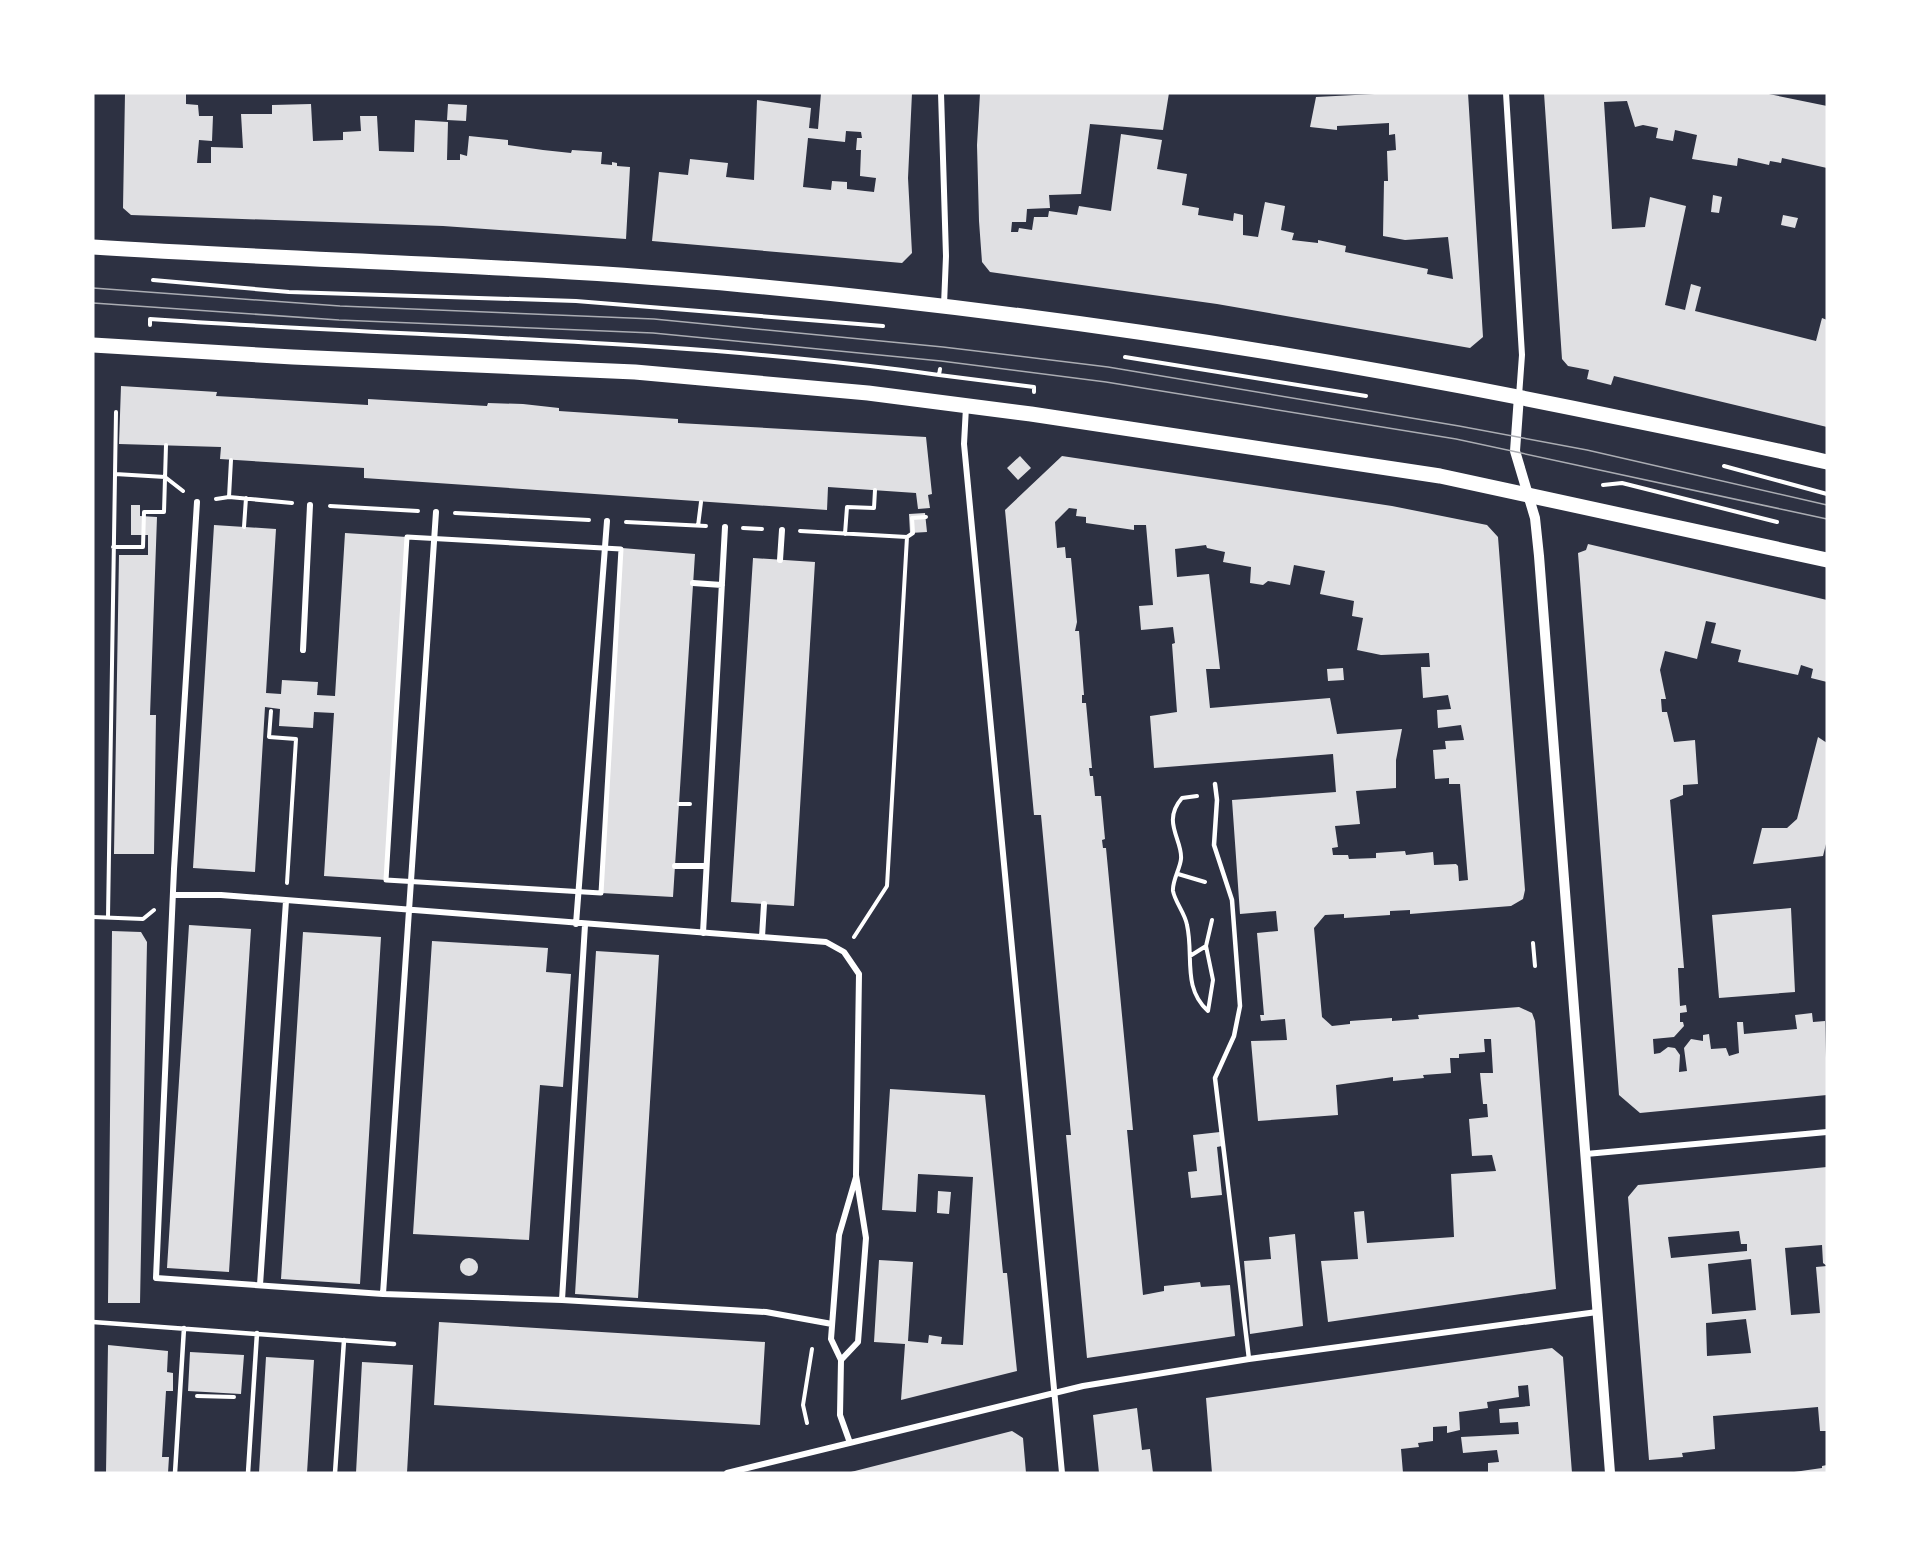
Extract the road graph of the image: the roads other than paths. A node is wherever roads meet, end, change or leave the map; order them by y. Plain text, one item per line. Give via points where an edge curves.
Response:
1 (941, 93) edge
2 (1506, 93) edge
3 (93, 247) edge
4 (944, 306) junction
5 (93, 345) edge
6 (1519, 396) junction
7 (966, 406) junction
8 (1827, 462) edge
9 (1528, 495) junction
10 (197, 502) road end
11 (310, 505) road end
12 (436, 512) road end
13 (607, 521) road end
14 (725, 527) road end
15 (782, 530) road end
16 (434, 539) junction
17 (605, 548) junction
18 (780, 560) dead end
19 (1827, 560) edge
20 (693, 583) dead end
21 (722, 585) junction
22 (303, 650) dead end
23 (1215, 784) dead end
24 (675, 866) dead end
25 (706, 866) junction
26 (411, 881) junction
27 (578, 891) junction
28 (173, 895) junction
29 (286, 901) junction
30 (764, 904) dead end
31 (409, 912) junction
32 (576, 924) junction
33 (585, 925) junction
34 (703, 933) junction
35 (762, 937) junction
36 (1827, 1131) edge
37 (1586, 1154) junction
38 (856, 1175) junction
39 (260, 1285) junction
40 (383, 1294) junction
41 (562, 1300) junction
42 (1597, 1312) junction
43 (93, 1322) edge
44 (832, 1324) junction
45 (184, 1328) junction
46 (257, 1333) junction
47 (344, 1340) junction
48 (394, 1344) dead end
49 (1249, 1359) junction
50 (841, 1360) junction
51 (1054, 1392) junction
52 (850, 1443) junction
53 (175, 1473) edge
54 (248, 1473) edge
55 (335, 1473) edge
56 (727, 1473) edge
57 (1062, 1473) edge
58 (1610, 1473) edge

1 - 4 street
2 - 6 street via 1522,355
3 - 4 main road via 488,267 738,285
4 - 6 main road via 1254,348
5 - 7 main road via 635,372
6 - 8 main road
6 - 9 street via 1515,451
7 - 9 main road via 1440,476
7 - 51 street via 964,444
9 - 19 main road
9 - 37 street via 1535,518 1541,586
10 - 28 street
11 - 22 street
12 - 16 street
13 - 17 street
14 - 21 street
15 - 18 street
16 - 17 street
16 - 26 street
16 - 26 street via 407,537 386,880
17 - 27 street
17 - 27 street via 621,549 601,892
20 - 21 street
21 - 25 street
23 - 49 lane via 1214,845 1232,900 1240,1006 1234,1036 1215,1078
24 - 25 street
25 - 34 street
26 - 27 street
26 - 31 street
27 - 32 street
28 - 29 street
28 - 39 street via 156,1278
29 - 31 street
29 - 39 street
30 - 35 street
31 - 32 street
31 - 40 street
32 - 33 street
33 - 34 street
33 - 41 street
34 - 35 street
35 - 38 street via 826,942 844,952 859,974
36 - 37 street
37 - 42 street
38 - 44 street via 839,1235
38 - 50 street via 866,1238 860,1322 858,1342
39 - 40 street
40 - 41 street
41 - 44 street via 766,1312
42 - 49 street
42 - 58 street
43 - 45 lane
44 - 50 street via 831,1340
45 - 46 lane
45 - 53 lane
46 - 47 lane
46 - 54 lane
47 - 48 lane
47 - 55 lane
49 - 51 street
50 - 52 street via 840,1415
51 - 52 street
51 - 57 street
52 - 56 street

